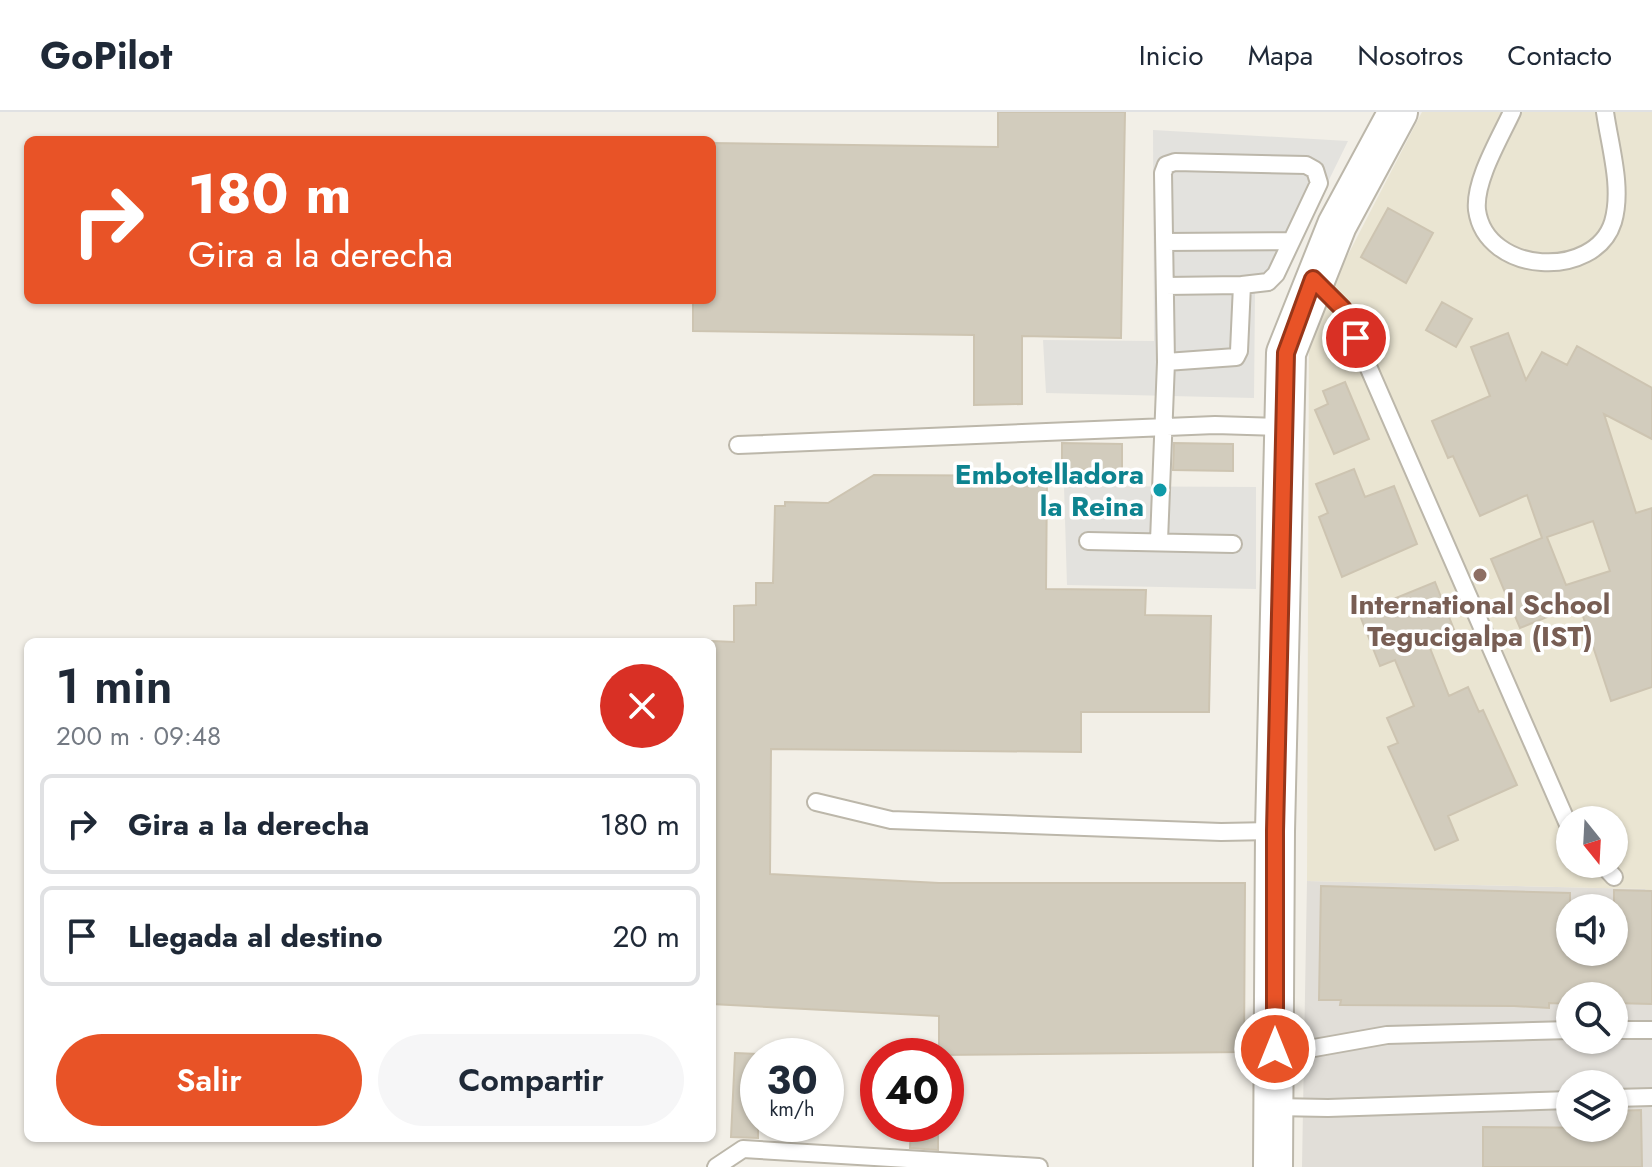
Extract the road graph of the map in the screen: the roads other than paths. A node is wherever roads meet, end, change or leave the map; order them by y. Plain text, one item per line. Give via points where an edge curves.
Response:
1 (1398, 112) edge
2 (1512, 112) edge
3 (1605, 112) edge
4 (1291, 241) junction
5 (1164, 242) junction
6 (1313, 279) junction
7 (1242, 285) junction
8 (1165, 286) junction
9 (1166, 362) junction
10 (1284, 427) junction
11 (1163, 428) junction
12 (738, 445) dead end
13 (1088, 541) dead end
14 (1159, 541) junction
15 (1233, 544) dead end
16 (816, 802) dead end
17 (1560, 806) edge
18 (1275, 831) junction
19 (1556, 1030) edge
20 (1628, 1030) edge
21 (1651, 1030) edge
22 (1275, 1049) junction
23 (1652, 1097) edge
24 (1628, 1098) edge
25 (1556, 1100) edge
26 (1274, 1107) junction
27 (716, 1167) edge
28 (1039, 1167) edge
29 (1273, 1167) edge

1 - 6 street
2 - 3 lane via 1481,182 1477,208 1483,232 1503,252 1524,261 1551,263 1597,246 1612,226 1618,201
4 - 5 lane
4 - 5 lane via 1319,183 1315,170 1306,165 1175,162 1163,173
4 - 7 lane via 1268,282
5 - 8 lane
6 - 10 street via 1286,353
6 - 17 lane via 1343,309
7 - 8 lane
7 - 9 lane via 1236,357
8 - 9 lane
9 - 11 lane
10 - 11 lane
10 - 18 street
11 - 12 lane
11 - 14 lane
13 - 14 lane
14 - 15 lane
16 - 18 lane via 891,820
18 - 22 street
19 - 22 lane via 1387,1035
20 - 21 lane
22 - 26 street
23 - 24 lane
25 - 26 lane
26 - 29 street
27 - 28 lane via 743,1149

